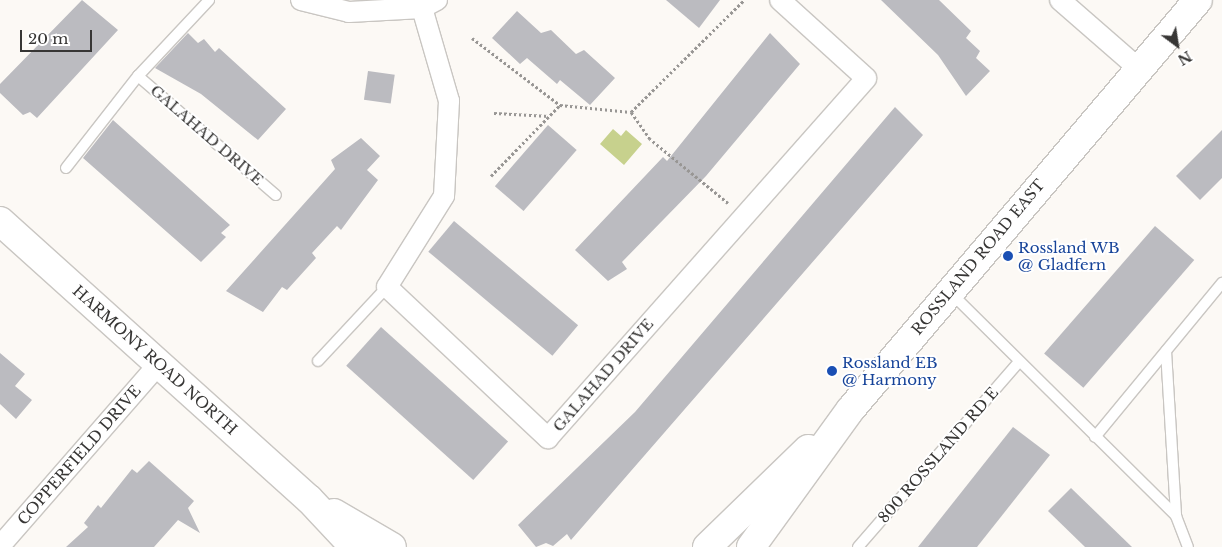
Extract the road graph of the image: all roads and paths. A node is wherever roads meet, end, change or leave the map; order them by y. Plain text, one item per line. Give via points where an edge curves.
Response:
1 (209, 0) edge
2 (301, 0) edge
3 (744, 0) edge
4 (780, 0) edge
5 (1060, 0) edge
6 (1198, 0) edge
7 (430, 4) edge
8 (472, 38) dead end
9 (1138, 68) junction
10 (138, 76) junction
11 (560, 105) junction
12 (631, 112) junction
13 (494, 113) dead end
14 (549, 116) junction
15 (66, 168) dead end
16 (491, 176) dead end
17 (276, 195) dead end
18 (744, 216) junction
19 (0, 221) edge
20 (1222, 283) edge
21 (387, 287) junction
22 (948, 290) junction
23 (1166, 351) junction
24 (318, 361) dead end
25 (1018, 363) junction
26 (159, 364) junction
27 (851, 409) junction
28 (1095, 437) junction
29 (309, 499) junction
30 (1176, 516) junction
31 (0, 546) edge
32 (354, 547) edge
33 (392, 547) edge
34 (707, 547) edge
35 (751, 547) edge
36 (858, 547) edge
37 (1188, 547) edge

1 - 10 lane, GALAHAD DRIVE
2 - 7 street via 349,12
3 - 12 path
4 - 18 street, GALAHAD DRIVE via 866,78
5 - 9 street
6 - 9 main road, ROSSLAND ROAD EAST
7 - 21 street via 449,101 444,196
8 - 11 path
9 - 22 main road, ROSSLAND ROAD EAST
10 - 15 lane, GALAHAD DRIVE
10 - 17 lane, GALAHAD DRIVE
11 - 12 path
11 - 14 path
12 - 18 path via 650,139
13 - 14 path
14 - 16 path
18 - 21 street, GALAHAD DRIVE via 548,438
19 - 26 main road, HARMONY ROAD NORTH
20 - 23 lane
21 - 24 lane
22 - 25 lane
22 - 27 main road, ROSSLAND ROAD EAST
23 - 28 lane
23 - 30 lane
25 - 28 lane
25 - 36 lane, 800 ROSSLAND RD E
26 - 29 main road, HARMONY ROAD NORTH
26 - 31 street, COPPERFIELD DRIVE
27 - 34 main road
27 - 35 main road, ROSSLAND ROAD EAST
28 - 30 lane
29 - 32 main road, HARMONY ROAD NORTH
29 - 33 main road, HARMONY ROAD NORTH
30 - 37 lane

